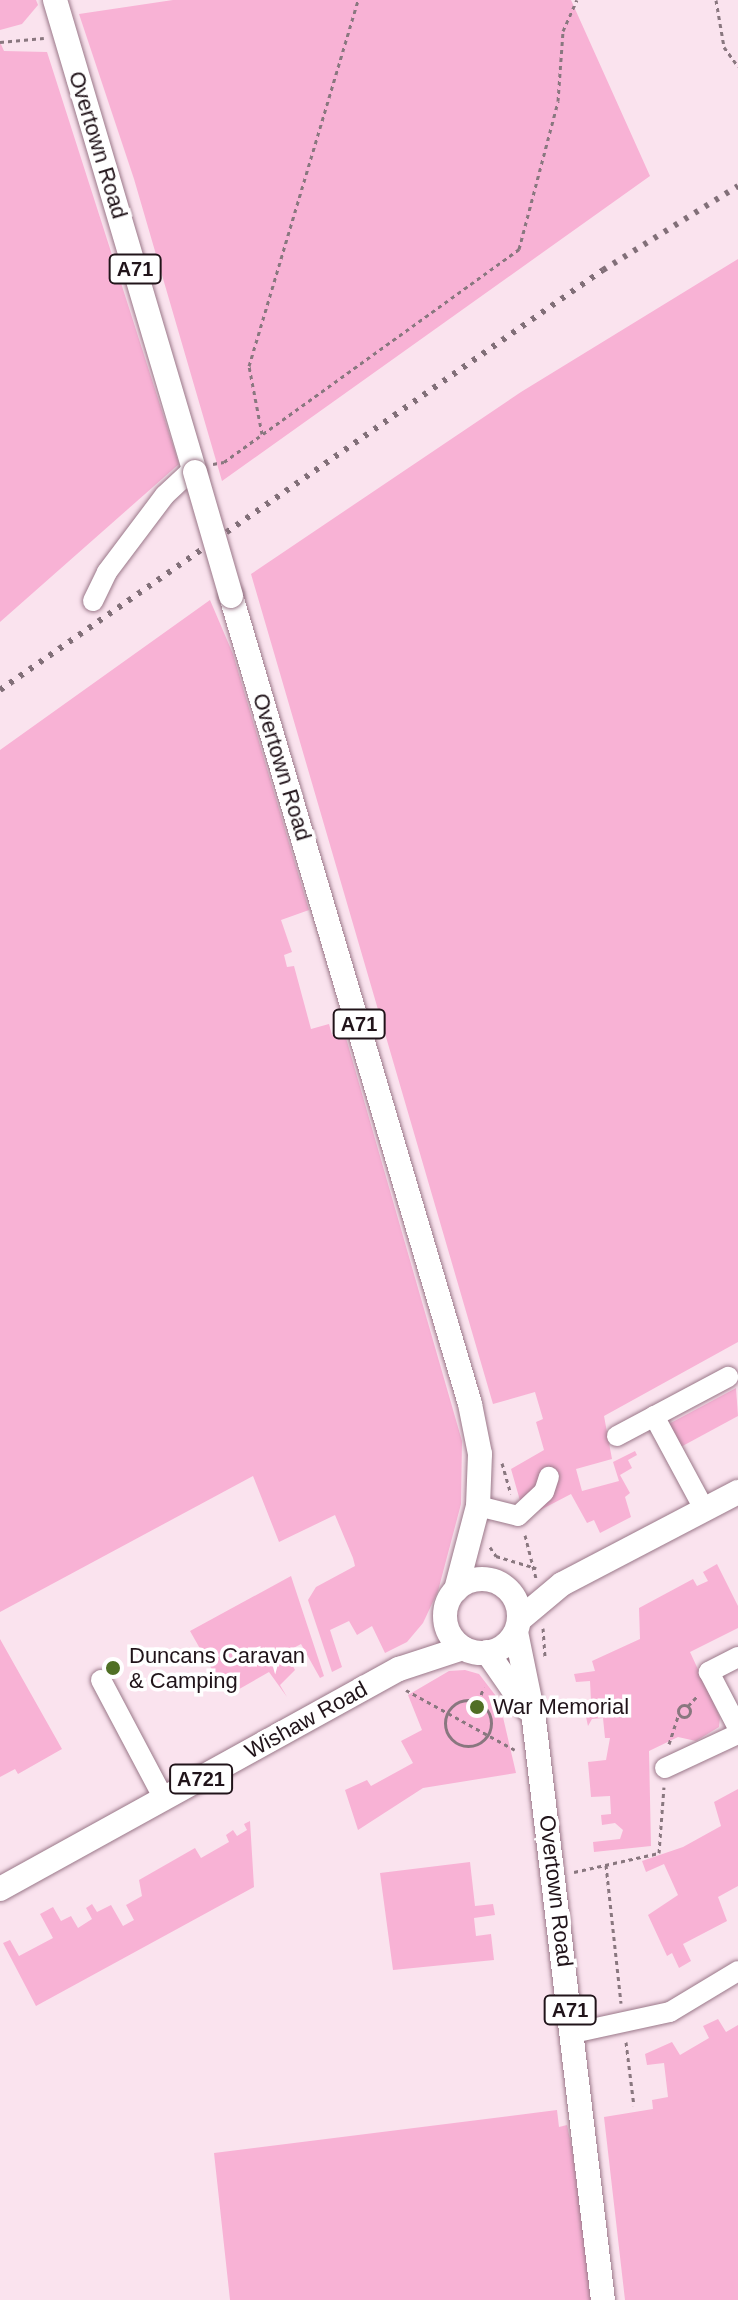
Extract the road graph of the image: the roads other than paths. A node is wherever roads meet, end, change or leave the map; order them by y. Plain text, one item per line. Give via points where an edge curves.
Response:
1 (55, 0) edge
2 (194, 470) junction
3 (93, 601) dead end
4 (728, 1377) dead end
5 (654, 1416) junction
6 (617, 1436) dead end
7 (549, 1477) dead end
8 (738, 1492) edge
9 (486, 1508) junction
10 (704, 1509) junction
11 (472, 1538) junction
12 (497, 1582) junction
13 (537, 1586) junction
14 (456, 1590) junction
15 (445, 1620) junction
16 (517, 1626) junction
17 (475, 1650) junction
18 (738, 1657) edge
19 (403, 1668) junction
20 (101, 1680) dead end
21 (534, 1720) junction
22 (738, 1731) edge
23 (665, 1768) road end
24 (164, 1799) junction
25 (0, 1889) edge
26 (738, 1971) edge
27 (573, 2033) junction
28 (603, 2300) edge

1 - 2 main road, Overtown Road / A71
2 - 3 street via 165,495 107,572
2 - 9 main road, Overtown Road / A71, bridge via 470,1404
4 - 5 street
5 - 6 street
5 - 10 street
7 - 9 street via 544,1492 518,1516
8 - 10 main road
9 - 11 main road, Overtown Road / A71
10 - 13 main road via 562,1584
11 - 12 main road
11 - 14 main road, Overtown Road / A71
12 - 13 main road
12 - 14 main road via 473,1580
12 - 16 main road via 515,1597
13 - 16 main road
14 - 15 main road
15 - 17 main road
15 - 19 main road, Wishaw Road / A721
16 - 17 main road via 499,1649
16 - 21 main road, Overtown Road / A71
17 - 19 main road, Wishaw Road / A721
17 - 21 main road, Overtown Road / A71
18 - 22 street via 709,1672
19 - 24 main road, Wishaw Road / A721
20 - 24 street
21 - 27 main road, Overtown Road / A71
22 - 23 street
24 - 25 main road, Wishaw Road / A721
26 - 27 street via 686,2005
27 - 28 main road, Overtown Road / A71

